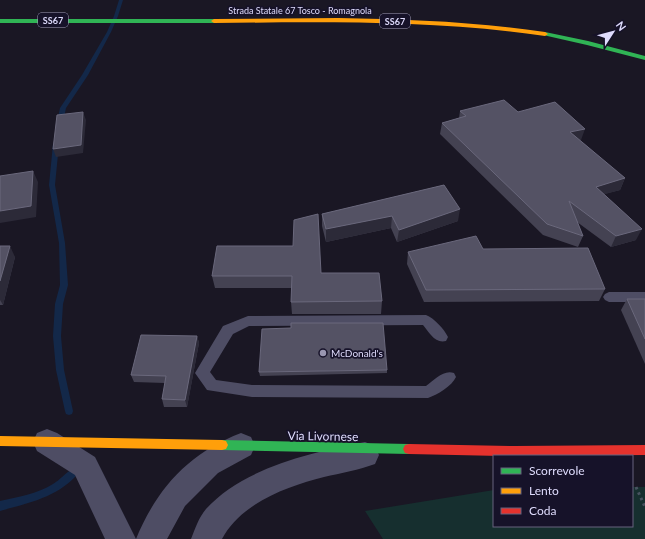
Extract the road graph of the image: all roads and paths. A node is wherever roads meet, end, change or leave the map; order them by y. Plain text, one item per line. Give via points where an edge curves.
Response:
1 (0, 21) edge
2 (645, 58) edge
3 (609, 297) dead end
4 (645, 297) edge
5 (441, 337) dead end
6 (449, 377) dead end
7 (0, 441) edge
8 (47, 442) junction
9 (241, 446) junction
10 (406, 449) junction
11 (645, 450) edge
12 (636, 487) dead end
13 (645, 507) edge
14 (121, 539) edge
15 (151, 539) edge
16 (206, 539) edge

1 - 2 main road, Strada Statale 67 Tosco - Romagnola / SS67 via 457,22 563,37
3 - 4 lane
5 - 6 lane via 426,320 248,321 228,330 202,373 212,386 252,391 428,392
7 - 8 main road, Via Livornese
8 - 9 main road, Via Livornese
8 - 14 street via 85,466
9 - 10 main road, Via Livornese
9 - 15 street via 208,464 175,496
10 - 11 main road, Via Livornese via 514,452
10 - 16 street via 337,460 288,474 247,494 226,509 208,532
12 - 13 path

